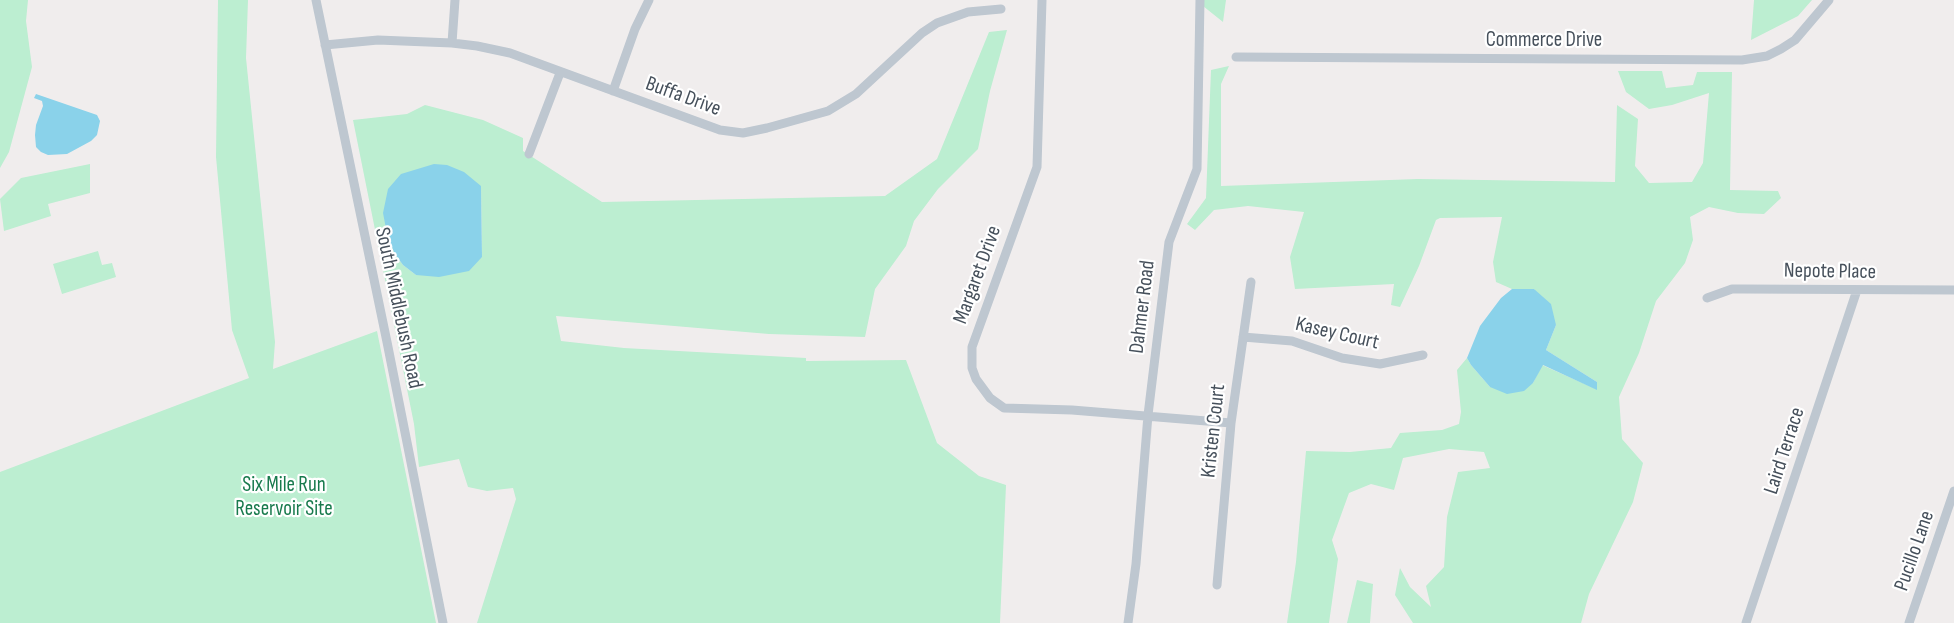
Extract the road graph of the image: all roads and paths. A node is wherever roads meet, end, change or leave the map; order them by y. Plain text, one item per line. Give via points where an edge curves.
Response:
1 (316, 0) edge
2 (455, 0) edge
3 (649, 0) edge
4 (1042, 0) edge
5 (1200, 0) edge
6 (1829, 0) edge
7 (1001, 9) dead end
8 (452, 43) junction
9 (325, 45) junction
10 (1236, 57) dead end
11 (560, 73) junction
12 (613, 91) junction
13 (530, 154) dead end
14 (1251, 282) dead end
15 (1857, 290) junction
16 (1954, 290) edge
17 (1707, 298) dead end
18 (1243, 337) junction
19 (1423, 356) dead end
20 (1148, 416) junction
21 (1231, 423) junction
22 (1954, 491) edge
23 (1217, 585) dead end
24 (443, 623) edge
25 (1128, 623) edge
26 (1746, 623) edge
27 (1909, 623) edge

1 - 9 street, South Middlebush Road
2 - 8 street
3 - 12 street
4 - 20 street, Margaret Drive via 1037,167 976,331 972,368 982,389 1004,408
5 - 20 street, Dahmer Road via 1197,169 1168,242
6 - 10 street, Commerce Drive via 1795,40 1767,56 1742,60
7 - 12 street, Buffa Drive via 968,12 937,23 846,102 817,115 767,128 743,133 720,130
8 - 9 street, Buffa Drive via 378,40
8 - 11 street, Buffa Drive via 510,53
9 - 24 street, South Middlebush Road
11 - 12 street, Buffa Drive
11 - 13 street
14 - 18 street, Kristen Court
15 - 16 street, Nepote Place
15 - 17 street, Nepote Place via 1732,289
15 - 26 street, Laird Terrace
18 - 19 street, Kasey Court via 1292,341 1342,358 1380,364
18 - 21 street, Kristen Court
20 - 21 street, Margaret Drive
20 - 25 street, Dahmer Road
21 - 23 street, Kristen Court
22 - 27 street, Pucillo Lane

